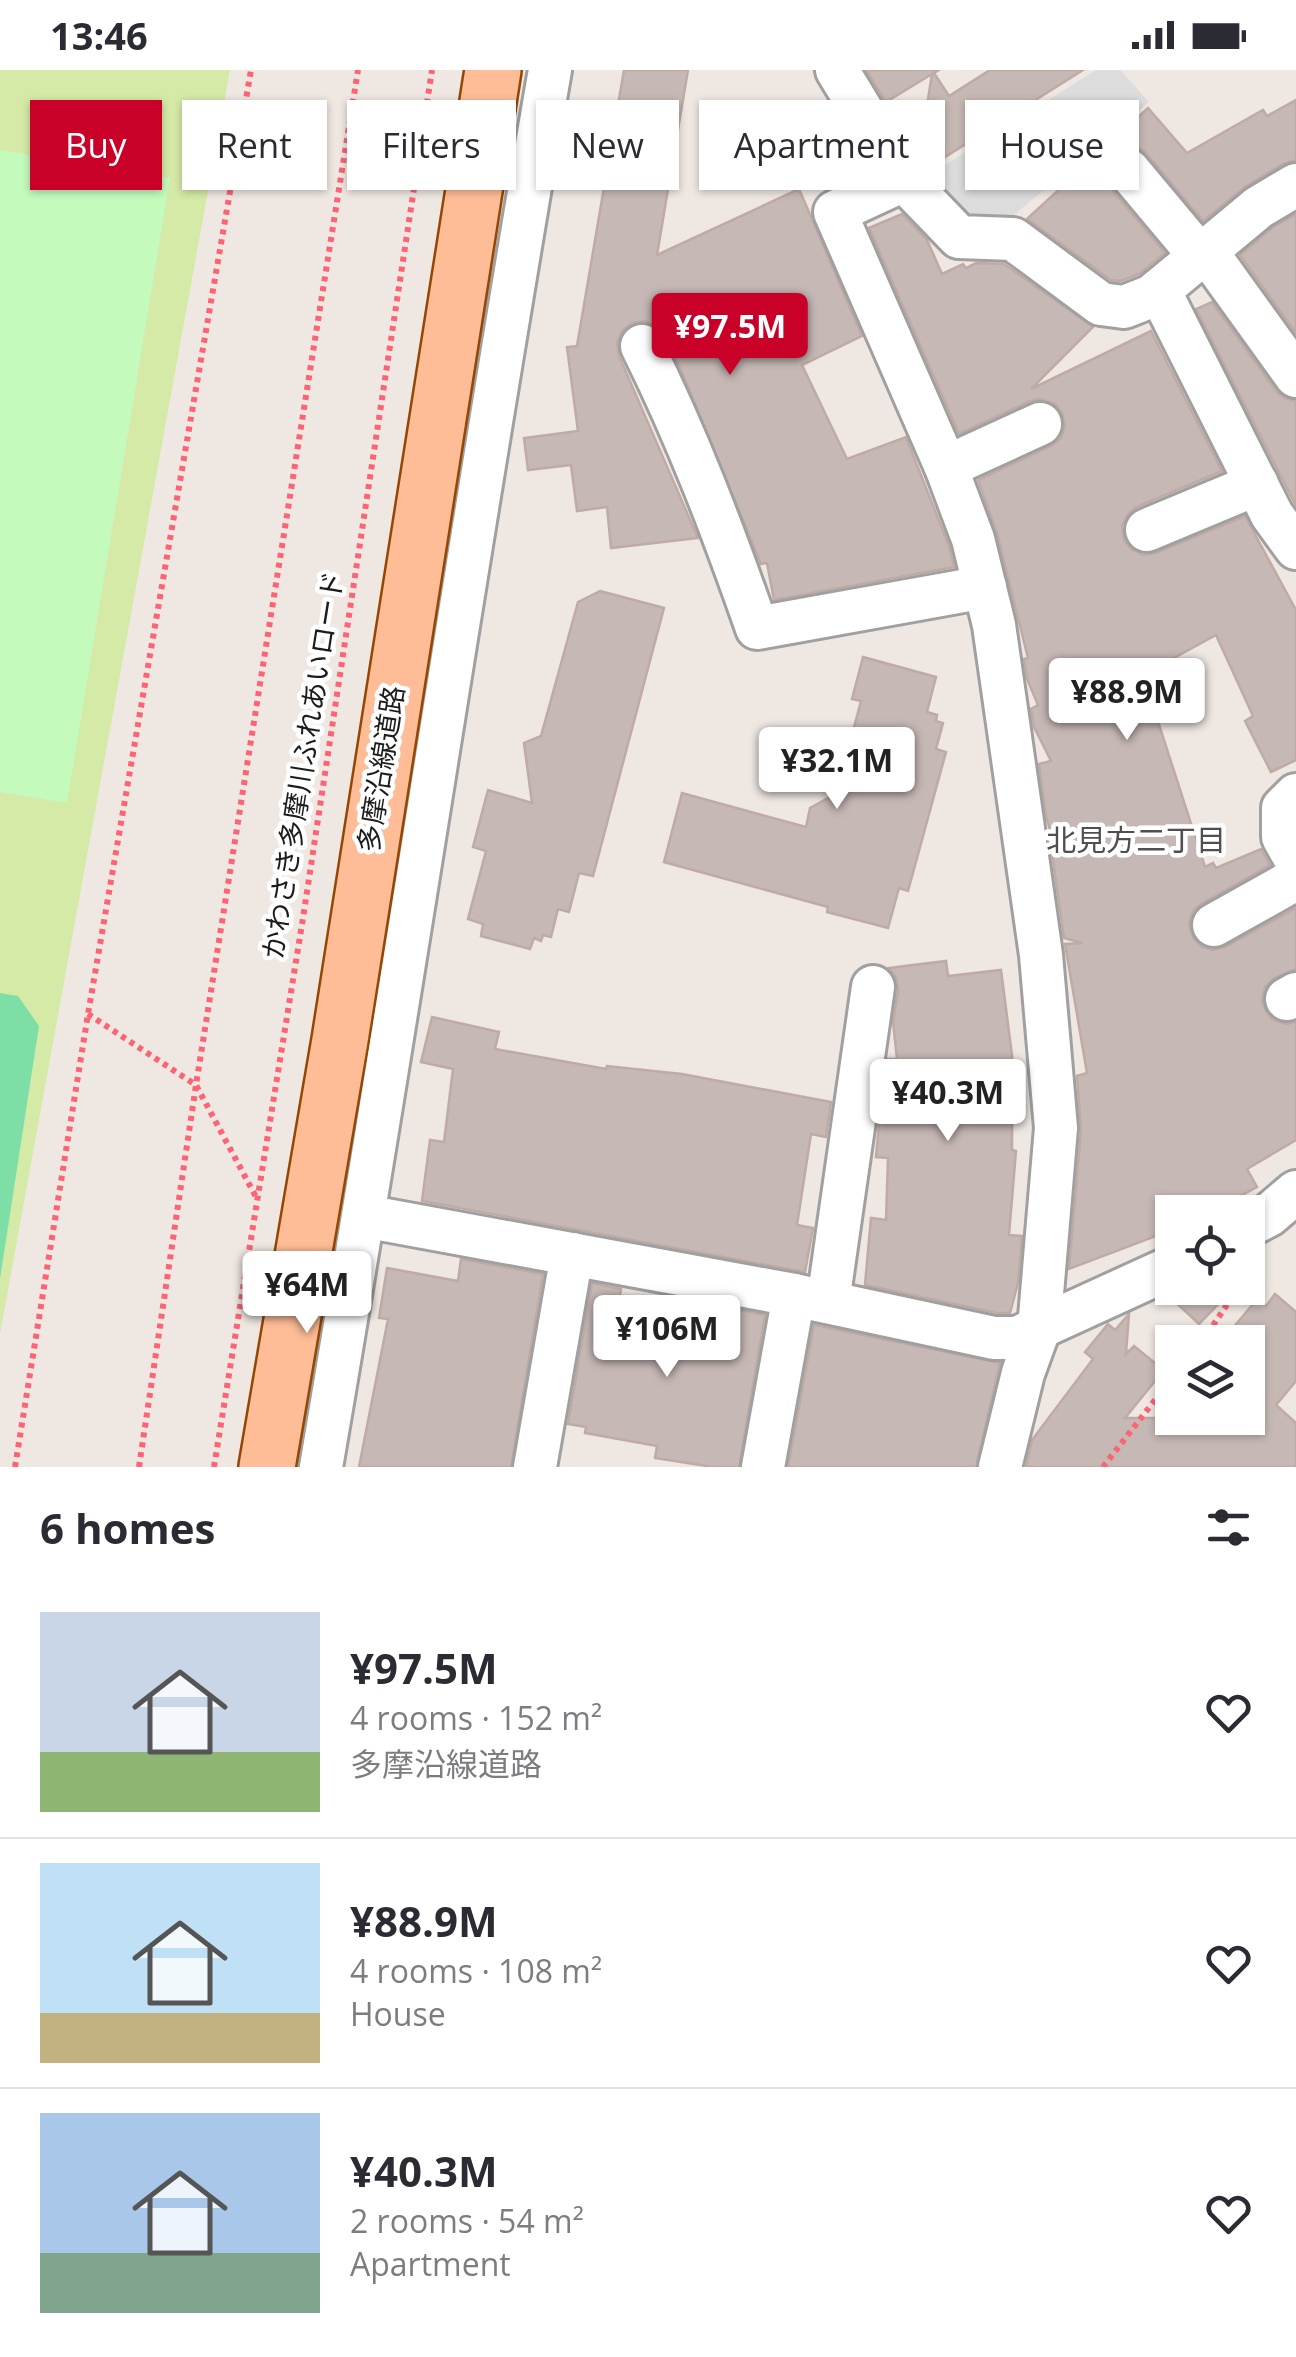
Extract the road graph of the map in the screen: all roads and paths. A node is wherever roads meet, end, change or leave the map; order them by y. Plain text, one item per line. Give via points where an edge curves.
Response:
1 (252, 70) edge
2 (358, 70) edge
3 (432, 70) edge
4 (493, 70) edge
5 (550, 70) edge
6 (837, 70) edge
7 (855, 100) edge
8 (1139, 182) edge
9 (1296, 185) edge
10 (882, 190) edge
11 (914, 190) edge
12 (1203, 254) junction
13 (1159, 290) junction
14 (642, 346) dead end
15 (1296, 376) edge
16 (1040, 424) dead end
17 (946, 467) junction
18 (1257, 484) junction
19 (1147, 530) dead end
20 (1296, 548) edge
21 (985, 587) junction
22 (1296, 795) edge
23 (1296, 860) edge
24 (1296, 879) edge
25 (1214, 925) dead end
26 (873, 987) dead end
27 (88, 1014) junction
28 (196, 1085) junction
29 (1296, 1192) edge
30 (257, 1198) junction
31 (364, 1216) junction
32 (1265, 1217) edge
33 (572, 1254) junction
34 (1155, 1274) edge
35 (811, 1298) junction
36 (1039, 1329) junction
37 (1155, 1400) edge
38 (14, 1467) edge
39 (139, 1467) edge
40 (214, 1467) edge
41 (268, 1467) edge
42 (321, 1467) edge
43 (535, 1467) edge
44 (762, 1467) edge
45 (1000, 1467) edge
46 (1103, 1467) edge

1 - 27 path
2 - 28 path
3 - 30 path, かわさき多摩川ふれあいロード
4 - 41 main road, 多摩沿線道路
5 - 31 street
6 - 7 street
8 - 12 street
9 - 12 street via 1258,206
10 - 17 street via 835,212
11 - 13 street via 959,237 1013,239 1101,304 1124,307
12 - 13 street
12 - 15 street
13 - 18 street
14 - 21 street via 716,507 756,628
16 - 17 street
17 - 21 street
18 - 19 street
18 - 20 street
21 - 36 street via 1042,955 1056,1128
22 - 23 street via 1283,808 1283,837
24 - 25 street
26 - 35 street
27 - 28 path
27 - 38 path
28 - 30 path
28 - 39 path
29 - 32 street
30 - 40 path, かわさき多摩川ふれあいロード
31 - 33 street
31 - 42 street
33 - 35 street
33 - 43 street
34 - 36 street
35 - 36 street via 994,1338
35 - 44 street
36 - 45 street
37 - 46 path

